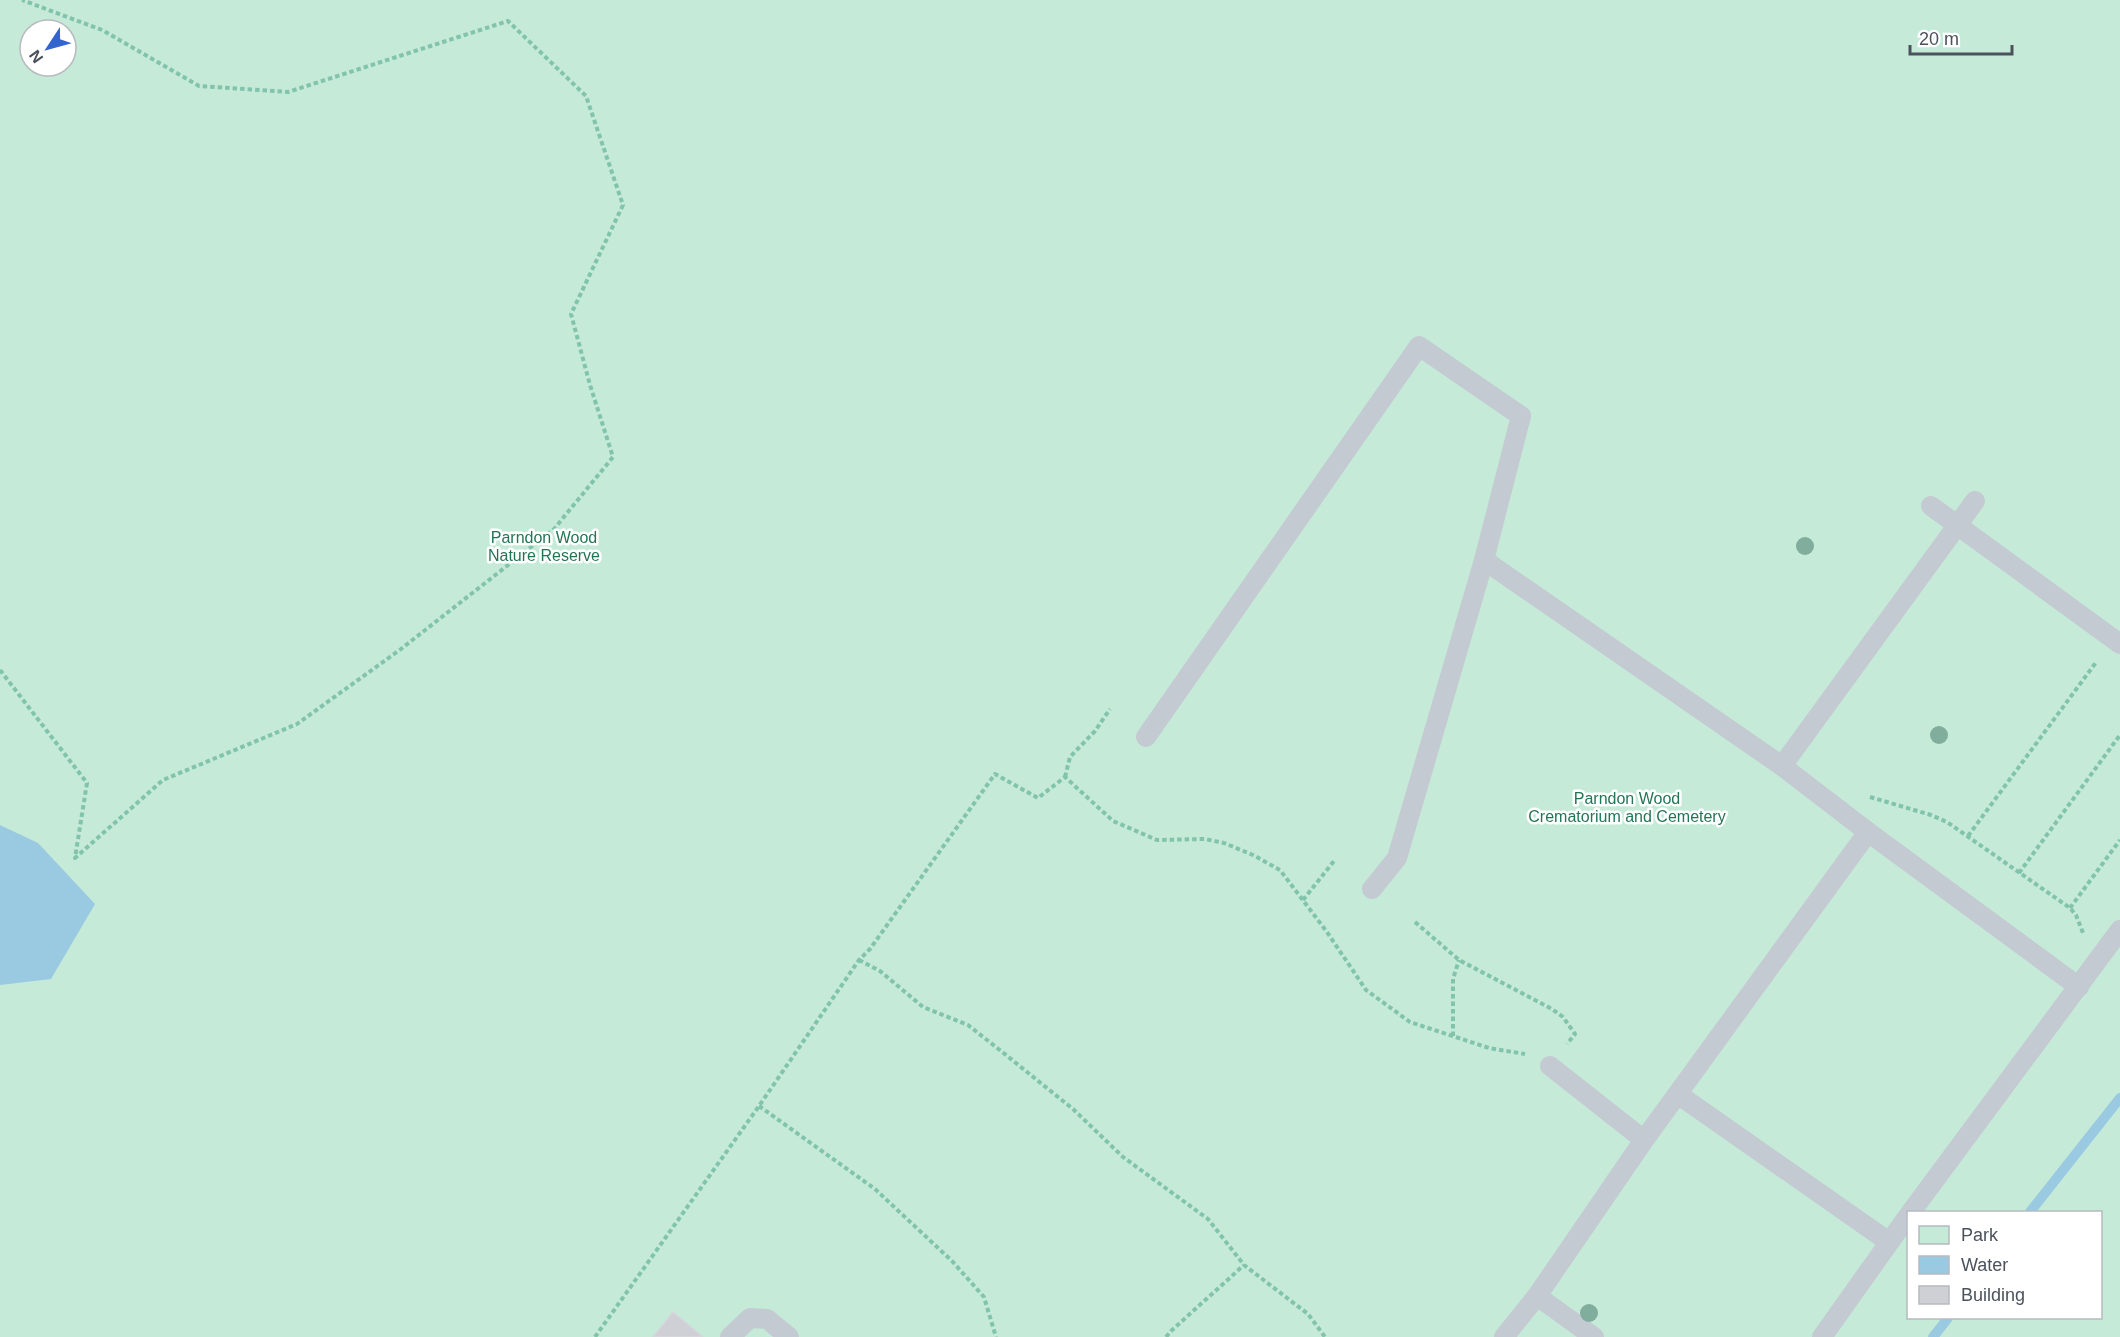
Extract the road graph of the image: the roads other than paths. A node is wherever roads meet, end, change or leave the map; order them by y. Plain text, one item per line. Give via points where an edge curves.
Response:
1 (1975, 501) dead end
2 (1931, 506) dead end
3 (1958, 524) junction
4 (1484, 560) junction
5 (2116, 641) edge
6 (1146, 737) dead end
7 (1782, 766) junction
8 (1868, 832) junction
9 (1372, 890) dead end
10 (2120, 930) edge
11 (2079, 987) junction
12 (1550, 1066) road end
13 (1679, 1095) junction
14 (1644, 1140) junction
15 (1912, 1211) edge
16 (1907, 1217) edge
17 (1890, 1242) junction
18 (1537, 1296) junction
19 (730, 1337) edge
20 (789, 1337) edge
21 (1504, 1337) edge
22 (1594, 1337) edge
23 (1822, 1337) edge

1 - 3 lane
2 - 3 lane
3 - 5 lane
3 - 7 lane
4 - 6 lane via 1521,416 1419,346
4 - 7 lane
4 - 9 lane via 1397,858
7 - 8 lane
8 - 11 lane
8 - 13 lane
10 - 11 lane
11 - 15 lane
12 - 14 lane
13 - 14 lane
13 - 17 lane
14 - 18 lane
16 - 17 lane
17 - 23 lane
18 - 21 lane
18 - 22 lane
19 - 20 lane via 750,1318 767,1319

